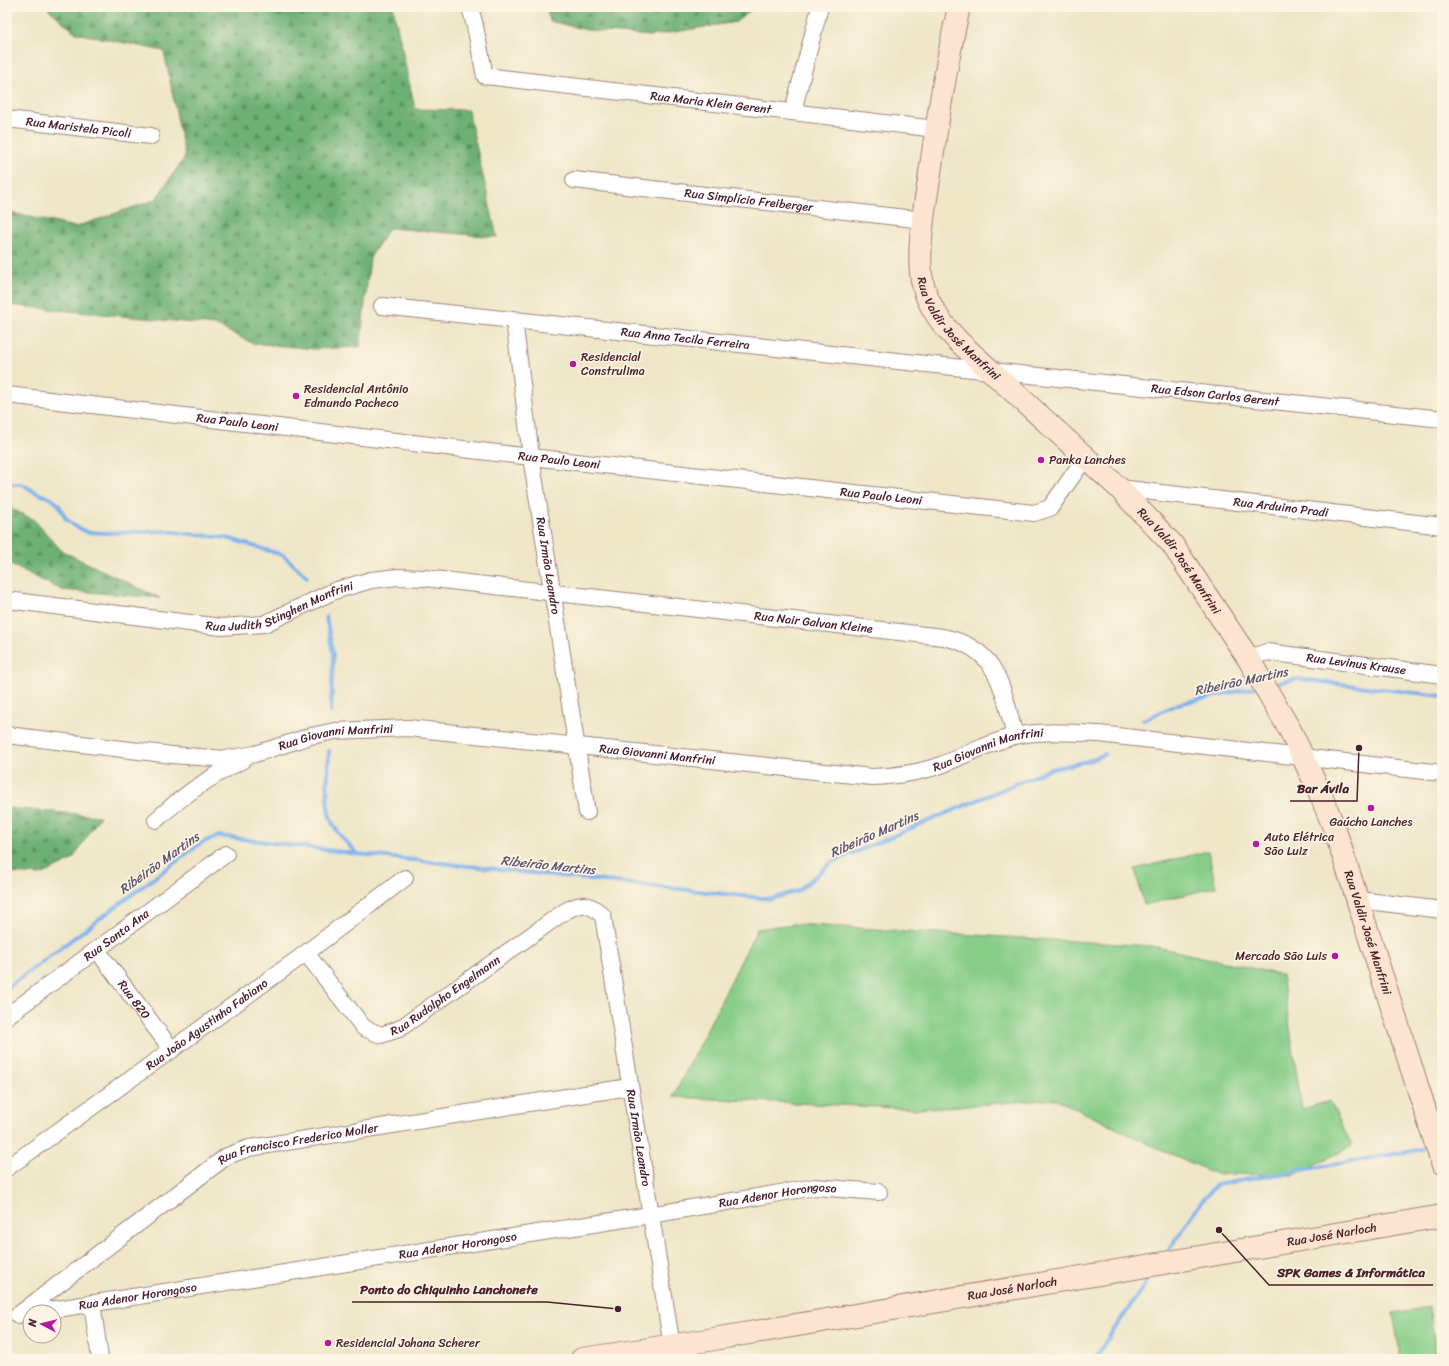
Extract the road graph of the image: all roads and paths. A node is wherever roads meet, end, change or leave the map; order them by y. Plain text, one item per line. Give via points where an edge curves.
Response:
1 (470, 7) edge
2 (820, 7) edge
3 (959, 7) edge
4 (793, 111) junction
5 (7, 119) edge
6 (936, 129) junction
7 (151, 136) dead end
8 (574, 180) dead end
9 (923, 220) junction
10 (382, 306) dead end
11 (514, 319) junction
12 (988, 370) junction
13 (7, 396) edge
14 (1442, 419) edge
15 (531, 457) junction
16 (1085, 458) junction
17 (1119, 488) junction
18 (1442, 526) edge
19 (552, 591) junction
20 (7, 600) edge
21 (1248, 658) junction
22 (1442, 674) edge
23 (7, 735) edge
24 (1015, 736) junction
25 (576, 745) junction
26 (255, 754) junction
27 (1304, 757) junction
28 (1442, 773) edge
29 (587, 812) dead end
30 (156, 820) dead end
31 (226, 854) dead end
32 (404, 878) dead end
33 (1359, 900) junction
34 (1442, 910) edge
35 (603, 916) joint
36 (97, 950) junction
37 (306, 953) junction
38 (7, 1016) edge
39 (172, 1050) junction
40 (629, 1087) junction
41 (1442, 1163) edge
42 (7, 1168) edge
43 (879, 1192) dead end
44 (650, 1215) junction
45 (1442, 1216) edge
46 (92, 1303) junction
47 (62, 1308) edge
48 (18, 1315) edge
49 (673, 1352) edge
50 (100, 1359) edge
51 (582, 1359) edge

1 - 4 street, Rua Maria Klein Gerent via 485,76
2 - 4 street
3 - 6 street, Rua Valdir José Manfrini
4 - 6 street, Rua Maria Klein Gerent
5 - 7 street, Rua Maristela Picoli
6 - 9 street, Rua Valdir José Manfrini
8 - 9 street, Rua Simplício Freiberger
9 - 12 street, Rua Valdir José Manfrini via 923,285 935,314 958,342
10 - 11 street, Rua Anna Tecila Ferreira
11 - 12 street, Rua Anna Tecila Ferreira
11 - 15 street, Rua Irmão Leandro
12 - 14 street, Rua Edson Carlos Gerent
12 - 16 street, Rua Valdir José Manfrini
13 - 15 street, Rua Paulo Leoni
15 - 16 street, Rua Paulo Leoni via 1034,513 1050,508
15 - 19 street, Rua Irmão Leandro
16 - 17 street, Rua Valdir José Manfrini
17 - 18 street, Rua Arduino Pradi
17 - 21 street, Rua Valdir José Manfrini via 1172,544
19 - 20 street, Rua Judith Stinghen Manfrini via 424,578 384,578 334,591 264,624 221,626
19 - 24 street, Rua Nair Galvan Kleine via 958,640 976,649 990,664 1000,686
19 - 25 street, Rua Irmão Leandro
21 - 22 street, Rua Levinus Krause via 1267,652
21 - 27 street, Rua Valdir José Manfrini
23 - 26 street, Rua Giovanni Manfrini via 207,759
24 - 25 street, Rua Giovanni Manfrini via 930,768 908,774 872,777
24 - 27 street, Rua Giovanni Manfrini via 1041,733 1099,734
25 - 26 street, Rua Giovanni Manfrini via 408,728 382,728 335,731
25 - 29 street, Rua Irmão Leandro
26 - 30 street via 181,797
27 - 28 street, Rua Giovanni Manfrini
27 - 33 street, Rua Valdir José Manfrini via 1335,830
31 - 36 street, Rua Santa Ana
32 - 37 street, Rua João Agustinho Fabiano
33 - 34 street
33 - 41 street, Rua Valdir José Manfrini
35 - 37 street, Rua Rudolpho Engelmann via 594,907 586,904 574,906 398,1029 381,1035 364,1028
35 - 40 street, Rua Irmão Leandro
36 - 38 street, Rua Santa Ana
36 - 39 street, Rua 820
37 - 39 street, Rua João Agustinho Fabiano
39 - 42 street, Rua João Agustinho Fabiano
40 - 44 street, Rua Irmão Leandro
40 - 48 street, Rua Francisco Frederico Moller via 249,1148 227,1156
43 - 44 street, Rua Adenor Horongoso via 815,1187
44 - 46 street, Rua Adenor Horongoso
44 - 49 street, Rua Irmão Leandro
45 - 49 street, Rua José Narloch
46 - 47 street, Rua Adenor Horongoso
46 - 50 street
49 - 51 street, Rua José Narloch

